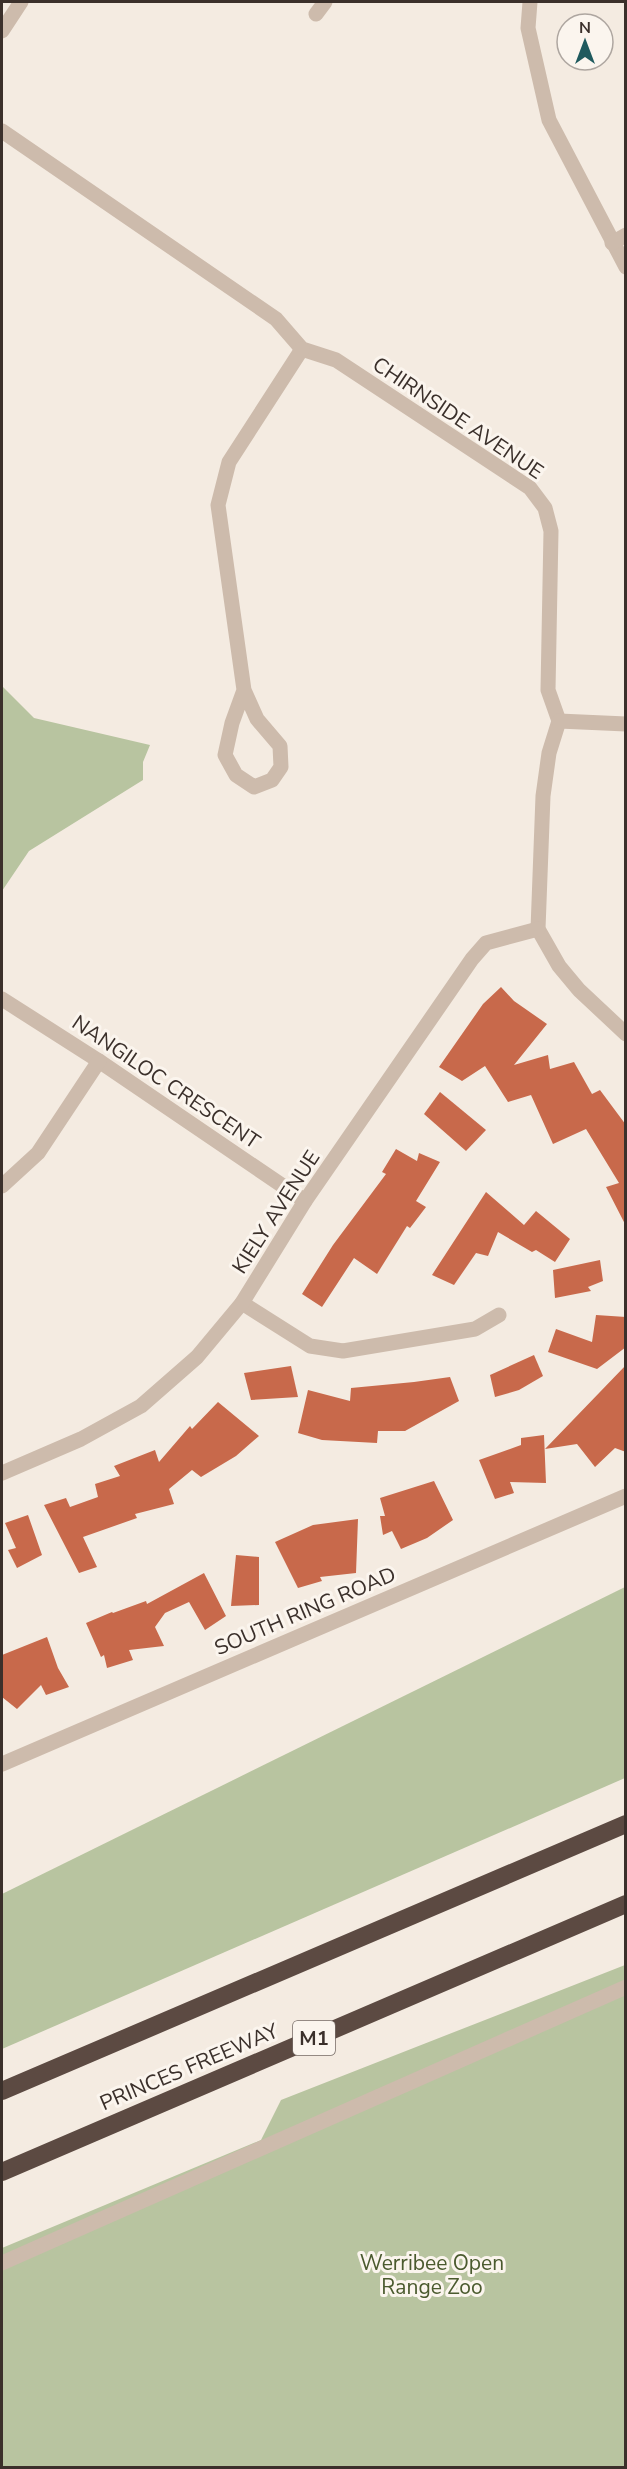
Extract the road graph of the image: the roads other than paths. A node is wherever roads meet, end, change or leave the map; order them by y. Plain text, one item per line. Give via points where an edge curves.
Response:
1 (21, 2) edge
2 (530, 2) edge
3 (2, 31) edge
4 (2, 131) edge
5 (619, 239) edge
6 (626, 267) edge
7 (302, 349) junction
8 (244, 690) junction
9 (559, 721) junction
10 (626, 724) edge
11 (538, 929) junction
12 (2, 999) edge
13 (626, 1034) edge
14 (99, 1061) junction
15 (2, 1186) edge
16 (305, 1201) junction
17 (242, 1303) junction
18 (499, 1315) dead end
19 (2, 1473) edge
20 (626, 1496) edge
21 (2, 1764) edge
22 (626, 1824) edge
23 (626, 1904) edge
24 (626, 1987) edge
25 (2, 2091) edge
26 (2, 2172) edge
27 (2, 2263) edge

1 - 3 street
2 - 5 street via 528,28 549,120
4 - 7 street via 276,319
5 - 6 street
7 - 8 street via 229,462 218,505
7 - 9 street, CHIRNSIDE AVENUE via 336,360 530,488 545,508 551,531 548,690
8 - 8 street via 225,755 236,776 254,787 272,780 281,767 280,746 257,719
9 - 10 street
9 - 11 street via 549,753 543,796
11 - 13 street via 559,966 579,990
11 - 16 street, KIELY AVENUE via 486,943
12 - 14 street, NANGILOC CRESCENT
14 - 15 street via 38,1153
14 - 16 street, NANGILOC CRESCENT
16 - 17 street, KIELY AVENUE
17 - 18 street via 310,1346 343,1351 475,1329
17 - 19 street, KIELY AVENUE via 197,1357 141,1406 81,1439
20 - 21 street, SOUTH RING ROAD
22 - 25 highway
23 - 26 highway, PRINCES FREEWAY / M1
24 - 27 street

